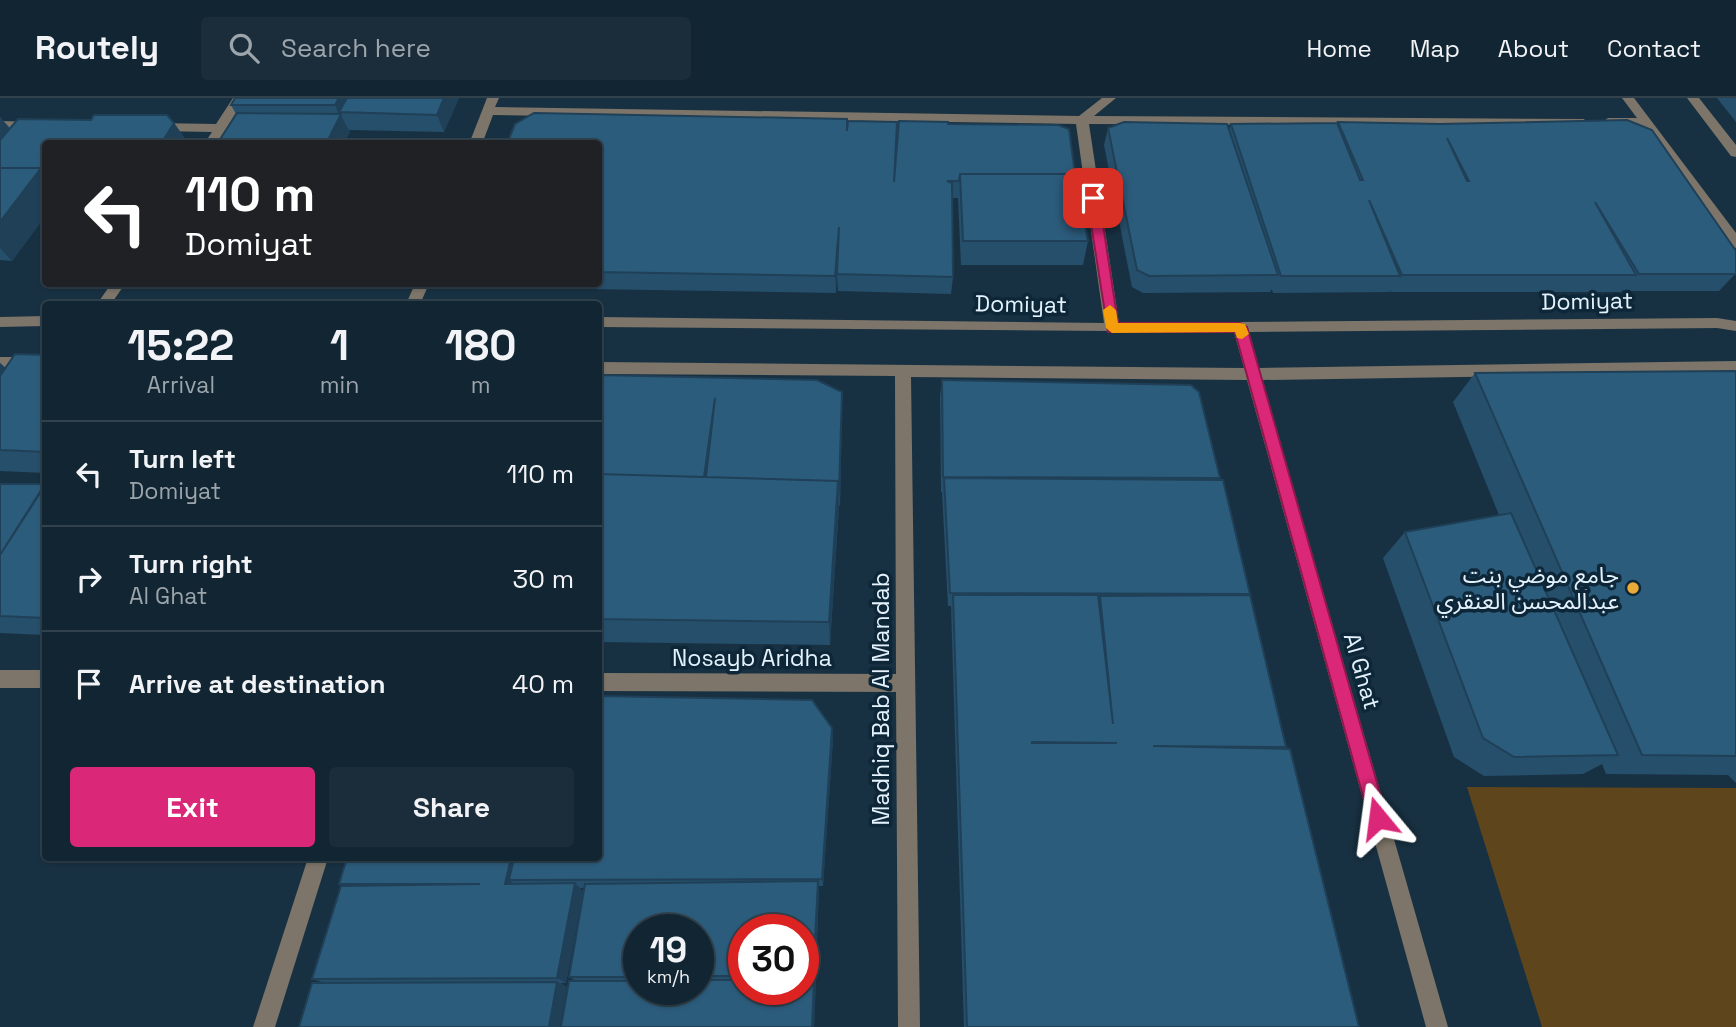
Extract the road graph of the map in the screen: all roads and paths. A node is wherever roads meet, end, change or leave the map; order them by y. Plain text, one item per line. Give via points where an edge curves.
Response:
1 (239, 98) edge
2 (493, 98) edge
3 (1110, 98) edge
4 (1628, 98) edge
5 (1693, 98) edge
6 (488, 111) junction
7 (1082, 120) junction
8 (1645, 122) junction
9 (0, 125) edge
10 (55, 126) edge
11 (138, 127) edge
12 (220, 128) junction
13 (212, 140) edge
14 (477, 140) edge
15 (1736, 153) edge
16 (1736, 243) edge
17 (42, 321) edge
18 (0, 322) edge
19 (602, 323) edge
20 (1736, 326) edge
21 (1240, 327) junction
22 (1112, 328) junction
23 (0, 363) edge
24 (42, 363) edge
25 (1736, 367) edge
26 (602, 368) edge
27 (903, 371) junction
28 (1253, 374) junction
29 (0, 679) edge
30 (42, 679) edge
31 (602, 682) edge
32 (906, 683) junction
33 (317, 861) edge
34 (264, 1027) edge
35 (909, 1027) edge
36 (1437, 1027) edge

1 - 12 street
2 - 6 street
3 - 7 street
4 - 8 street
5 - 15 street
6 - 7 street
6 - 14 street
7 - 8 street
7 - 22 street
8 - 16 street
9 - 10 street
11 - 12 street
12 - 13 street
17 - 18 street
19 - 22 street, Domiyat
20 - 21 street, Domiyat
21 - 22 street, Domiyat
21 - 28 street, Al Ghat
23 - 24 street
25 - 28 street
26 - 27 street
27 - 28 street
27 - 32 street, Madhiq Bab Al Mandab
28 - 36 street, Al Ghat
29 - 30 street
31 - 32 street, Nosayb Aridha
32 - 35 street, Madhiq Bab Al Mandab
33 - 34 street

